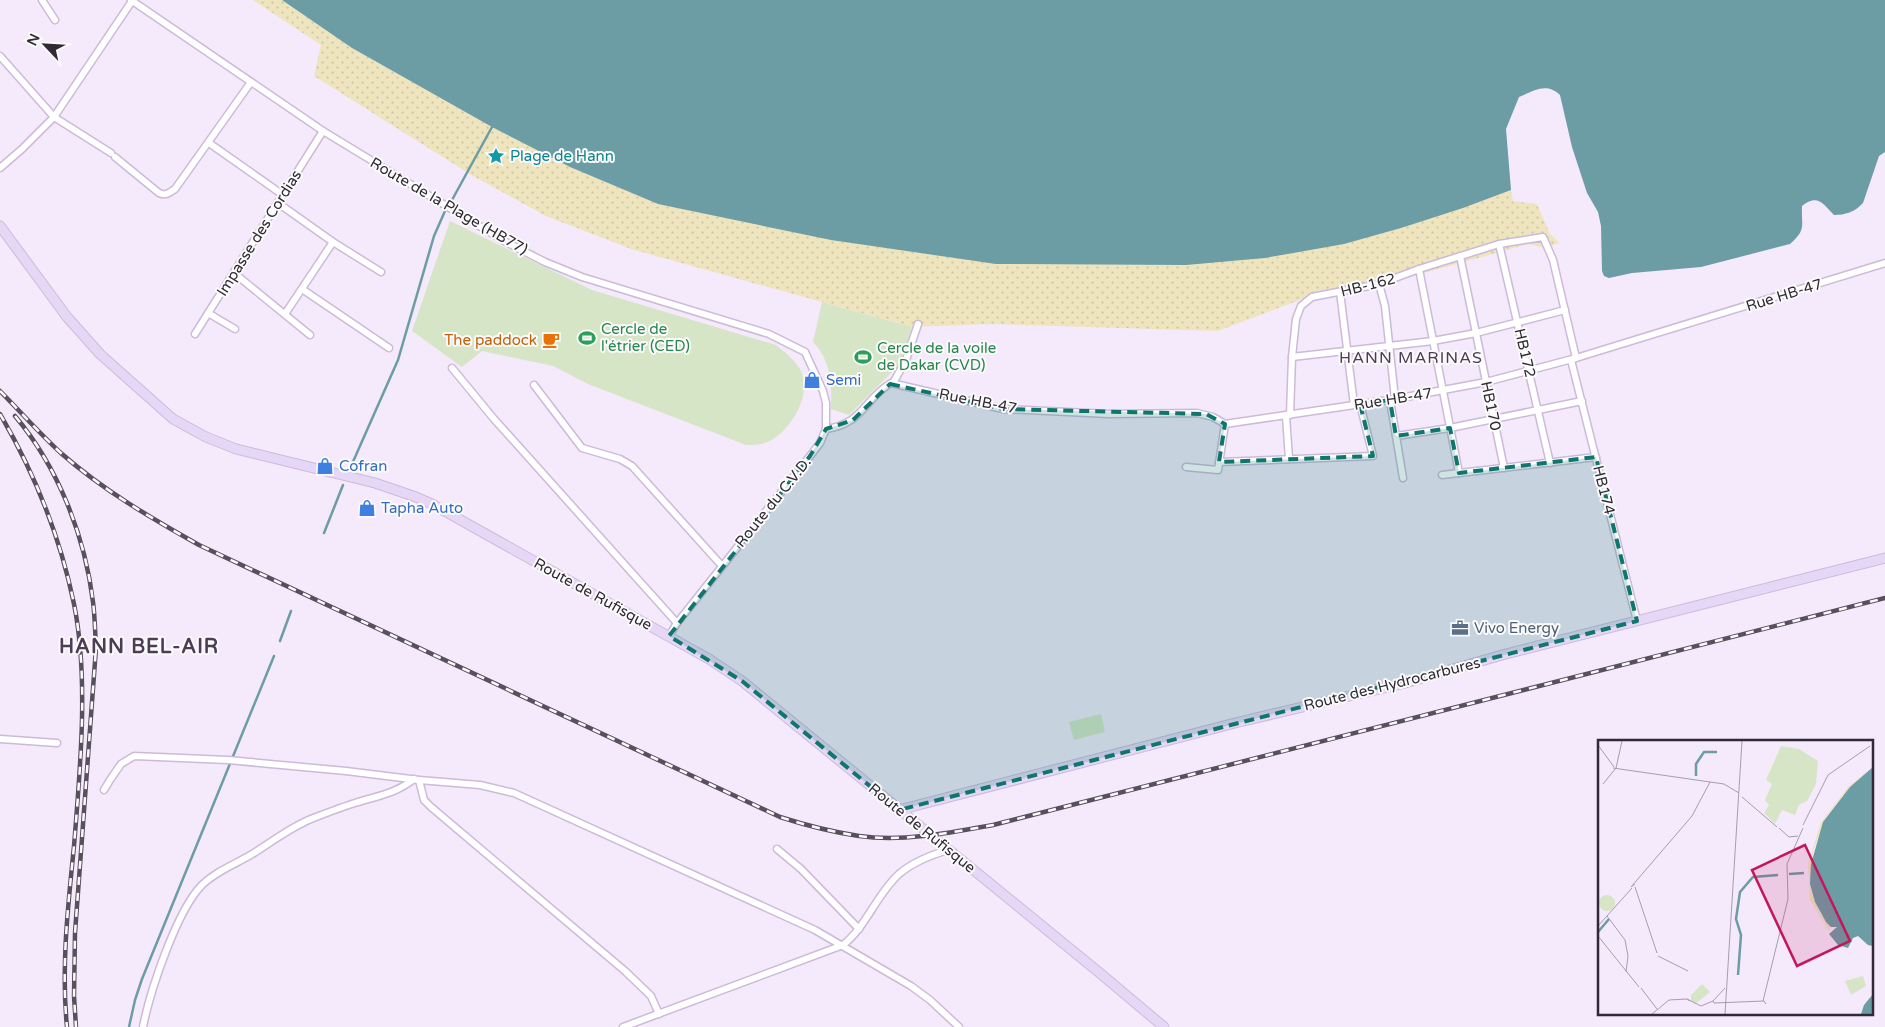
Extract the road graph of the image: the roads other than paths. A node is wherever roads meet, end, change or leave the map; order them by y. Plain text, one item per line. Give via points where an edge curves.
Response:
1 (42, 0) edge
2 (132, 1) edge
3 (55, 20) dead end
4 (0, 56) edge
5 (251, 82) junction
6 (54, 117) junction
7 (323, 131) junction
8 (209, 143) junction
9 (0, 168) edge
10 (283, 195) junction
11 (278, 203) junction
12 (0, 226) edge
13 (1543, 238) joint
14 (333, 242) junction
15 (1499, 244) junction
16 (1460, 256) junction
17 (1885, 263) edge
18 (1419, 270) junction
19 (381, 272) dead end
20 (234, 273) junction
21 (1379, 284) junction
22 (302, 289) junction
23 (1340, 292) junction
24 (1564, 310) junction
25 (208, 313) junction
26 (285, 314) junction
27 (1518, 322) junction
28 (918, 324) dead end
29 (235, 329) dead end
30 (1476, 333) junction
31 (195, 334) dead end
32 (310, 335) dead end
33 (1433, 341) junction
34 (1391, 347) junction
35 (390, 348) dead end
36 (1347, 352) junction
37 (1292, 357) junction
38 (1574, 359) junction
39 (452, 368) dead end
40 (1529, 372) junction
41 (1486, 382) junction
42 (891, 384) junction
43 (534, 386) dead end
44 (1443, 391) junction
45 (1392, 399) junction
46 (1582, 401) junction
47 (1357, 405) junction
48 (1538, 410) junction
49 (1289, 416) junction
50 (1494, 419) junction
51 (1225, 424) junction
52 (1450, 428) junction
53 (826, 429) junction
54 (1396, 436) junction
55 (1596, 457) junction
56 (1289, 460) junction
57 (1219, 462) junction
58 (1550, 463) junction
59 (1186, 467) dead end
60 (1504, 468) junction
61 (1460, 473) junction
62 (1442, 475) dead end
63 (1403, 478) dead end
64 (1885, 558) edge
65 (722, 566) junction
66 (1637, 621) junction
67 (677, 623) junction
68 (669, 636) junction
69 (0, 739) edge
70 (56, 743) dead end
71 (416, 780) junction
72 (104, 790) dead end
73 (899, 810) junction
74 (776, 849) dead end
75 (948, 850) junction
76 (859, 929) junction
77 (843, 945) junction
78 (659, 1014) junction
79 (143, 1027) edge
80 (623, 1027) edge
81 (959, 1027) edge
82 (1164, 1027) edge

1 - 3 street
2 - 5 street, Route de la Plage (HB77)
2 - 6 street
4 - 6 street
5 - 7 street, Route de la Plage (HB77)
5 - 8 street
6 - 8 street via 113,155 164,195 175,189
6 - 9 street
7 - 10 street, Impasse des Cordias
7 - 53 street, Route de la Plage (HB77) via 492,235 546,262 582,277 762,331 792,344 805,352 819,378 826,403
8 - 10 street
10 - 11 street, Impasse des Cordias
11 - 14 street
11 - 20 street, Impasse des Cordias
12 - 68 main road, Route de Rufisque via 67,318 173,419 236,449 353,477 432,504
13 - 15 street, HB-162
13 - 24 street, HB174 via 1553,260
14 - 19 street
14 - 22 street
15 - 16 street, HB-162
15 - 27 street, HB172
16 - 18 street, HB-162
16 - 30 street, HB170
17 - 38 street, Rue HB-47
18 - 21 street, HB-162
18 - 33 street
20 - 25 street, Impasse des Cordias
20 - 26 street
21 - 23 street, HB-162
21 - 34 street
22 - 26 street
22 - 35 street
23 - 36 street
23 - 37 street, HB-162 via 1312,298 1300,306
24 - 27 street
24 - 38 street, HB174
25 - 29 street
25 - 31 street, Impasse des Cordias
26 - 32 street
27 - 30 street
27 - 40 street, HB172
28 - 42 street via 906,360
30 - 33 street
30 - 41 street, HB170
33 - 34 street
33 - 44 street
34 - 36 street
34 - 45 street
36 - 37 street
36 - 47 street
37 - 49 street, HB-162
38 - 40 street, Rue HB-47
38 - 46 street, HB174
39 - 67 street via 494,420
40 - 41 street, Rue HB-47
40 - 48 street, HB172
41 - 44 street, Rue HB-47
41 - 50 street, HB170
42 - 51 street, Rue HB-47 via 1003,409 1109,414 1197,413
42 - 53 street via 853,420
43 - 65 street via 582,448 620,459 632,466
44 - 45 street, Rue HB-47
44 - 52 street
45 - 47 street, Rue HB-47
45 - 54 street
46 - 48 street
46 - 55 street, HB174
47 - 49 street, Rue HB-47
47 - 56 street via 1373,456
48 - 50 street
48 - 58 street, HB172
49 - 51 street, Rue HB-47
49 - 56 street, HB-162
50 - 52 street
50 - 60 street, HB170
51 - 57 street
52 - 54 street
52 - 61 street
53 - 65 street, Route du C.V.D. via 820,443
54 - 63 street
55 - 58 street
55 - 66 street, HB174
56 - 57 street
57 - 59 street via 1218,470
58 - 60 street
60 - 61 street
61 - 62 street
64 - 66 main road, Route des Hydrocarbures
65 - 67 street, Route du C.V.D.
66 - 73 main road, Route des Hydrocarbures via 1406,683
67 - 68 street, Route du C.V.D.
68 - 73 main road, Route de Rufisque via 742,681
69 - 70 street
71 - 72 street via 228,760 134,756 121,764
71 - 77 street via 480,785 514,793
71 - 78 street via 430,807 625,971 651,996
71 - 79 street via 396,791 303,822 209,879 190,902 174,934 157,976
73 - 75 main road, Route de Rufisque
74 - 76 street via 802,869
75 - 76 street via 899,874
75 - 82 main road, Route de Rufisque
76 - 77 street
77 - 78 street
77 - 81 street via 911,986
78 - 80 street

